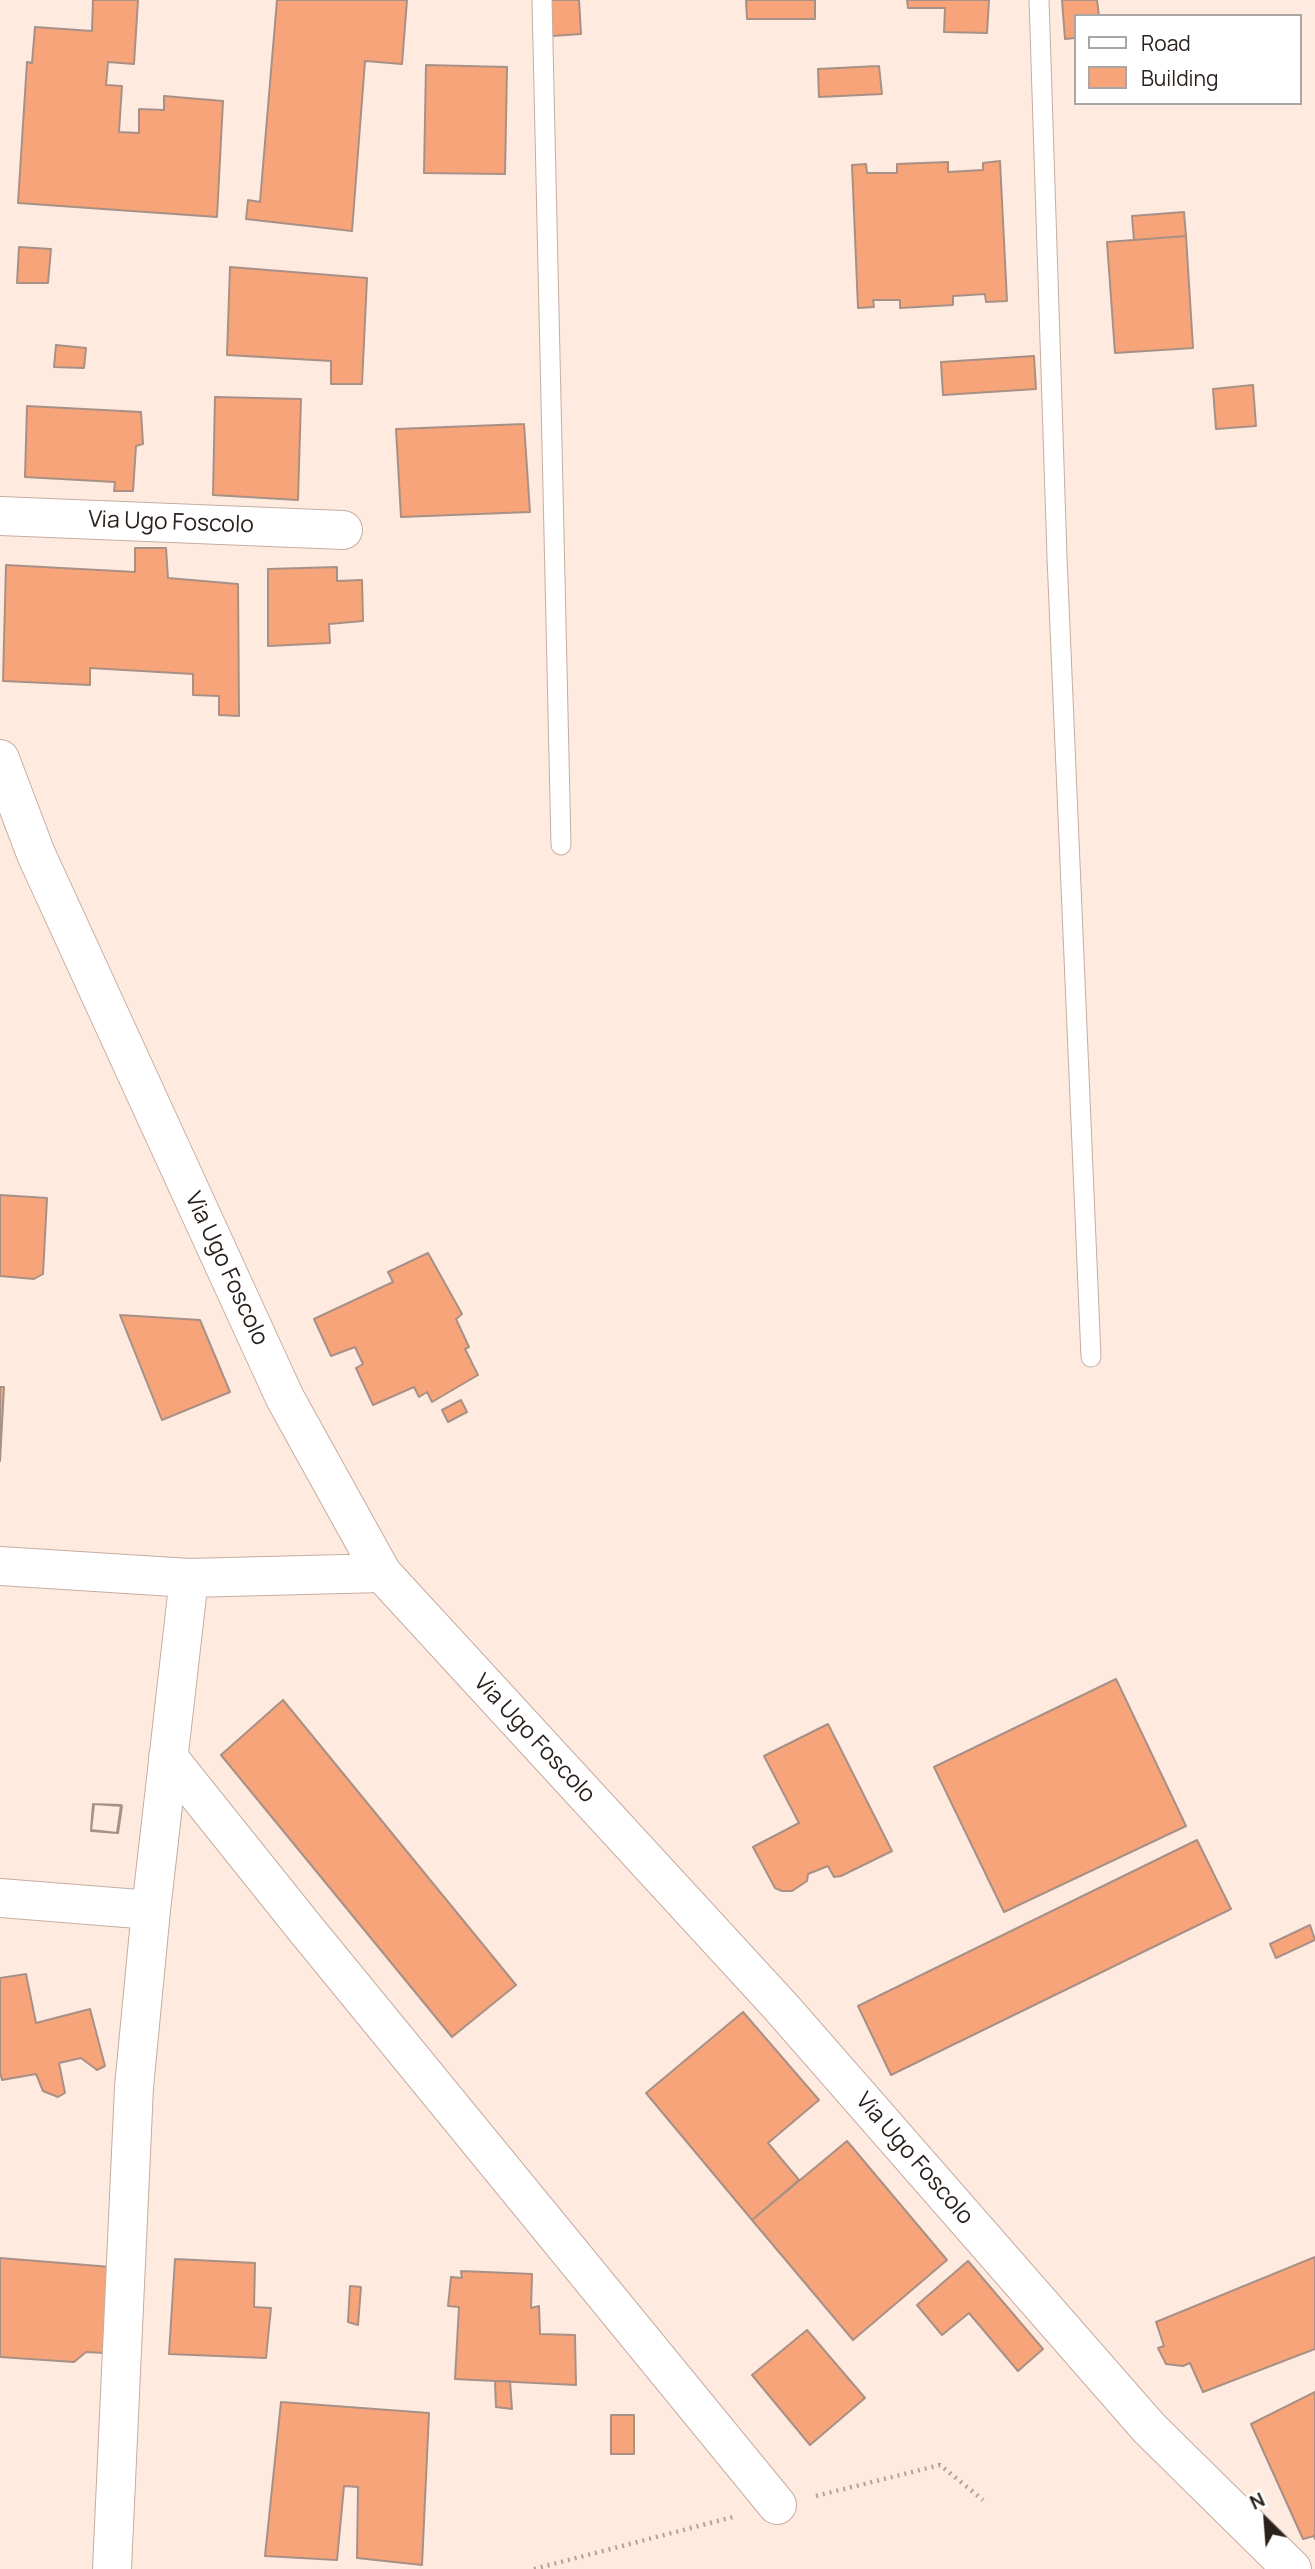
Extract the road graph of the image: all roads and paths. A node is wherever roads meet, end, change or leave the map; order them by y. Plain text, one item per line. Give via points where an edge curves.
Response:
1 (542, 0) edge
2 (1039, 0) edge
3 (0, 516) edge
4 (342, 530) dead end
5 (0, 759) edge
6 (561, 845) dead end
7 (1091, 1356) dead end
8 (0, 1566) edge
9 (382, 1573) junction
10 (189, 1578) junction
11 (169, 1757) junction
12 (0, 1898) edge
13 (151, 1910) junction
14 (778, 2505) dead end
15 (112, 2569) edge
16 (1292, 2569) edge

1 - 6 lane
2 - 7 lane
3 - 4 street, Via Ugo Foscolo
5 - 9 street, Via Ugo Foscolo via 36,854 285,1398
8 - 10 street
9 - 10 street
9 - 16 street, Via Ugo Foscolo via 780,2007 1149,2428
10 - 11 street
11 - 13 street
11 - 14 street
12 - 13 street
13 - 15 street via 134,2087

